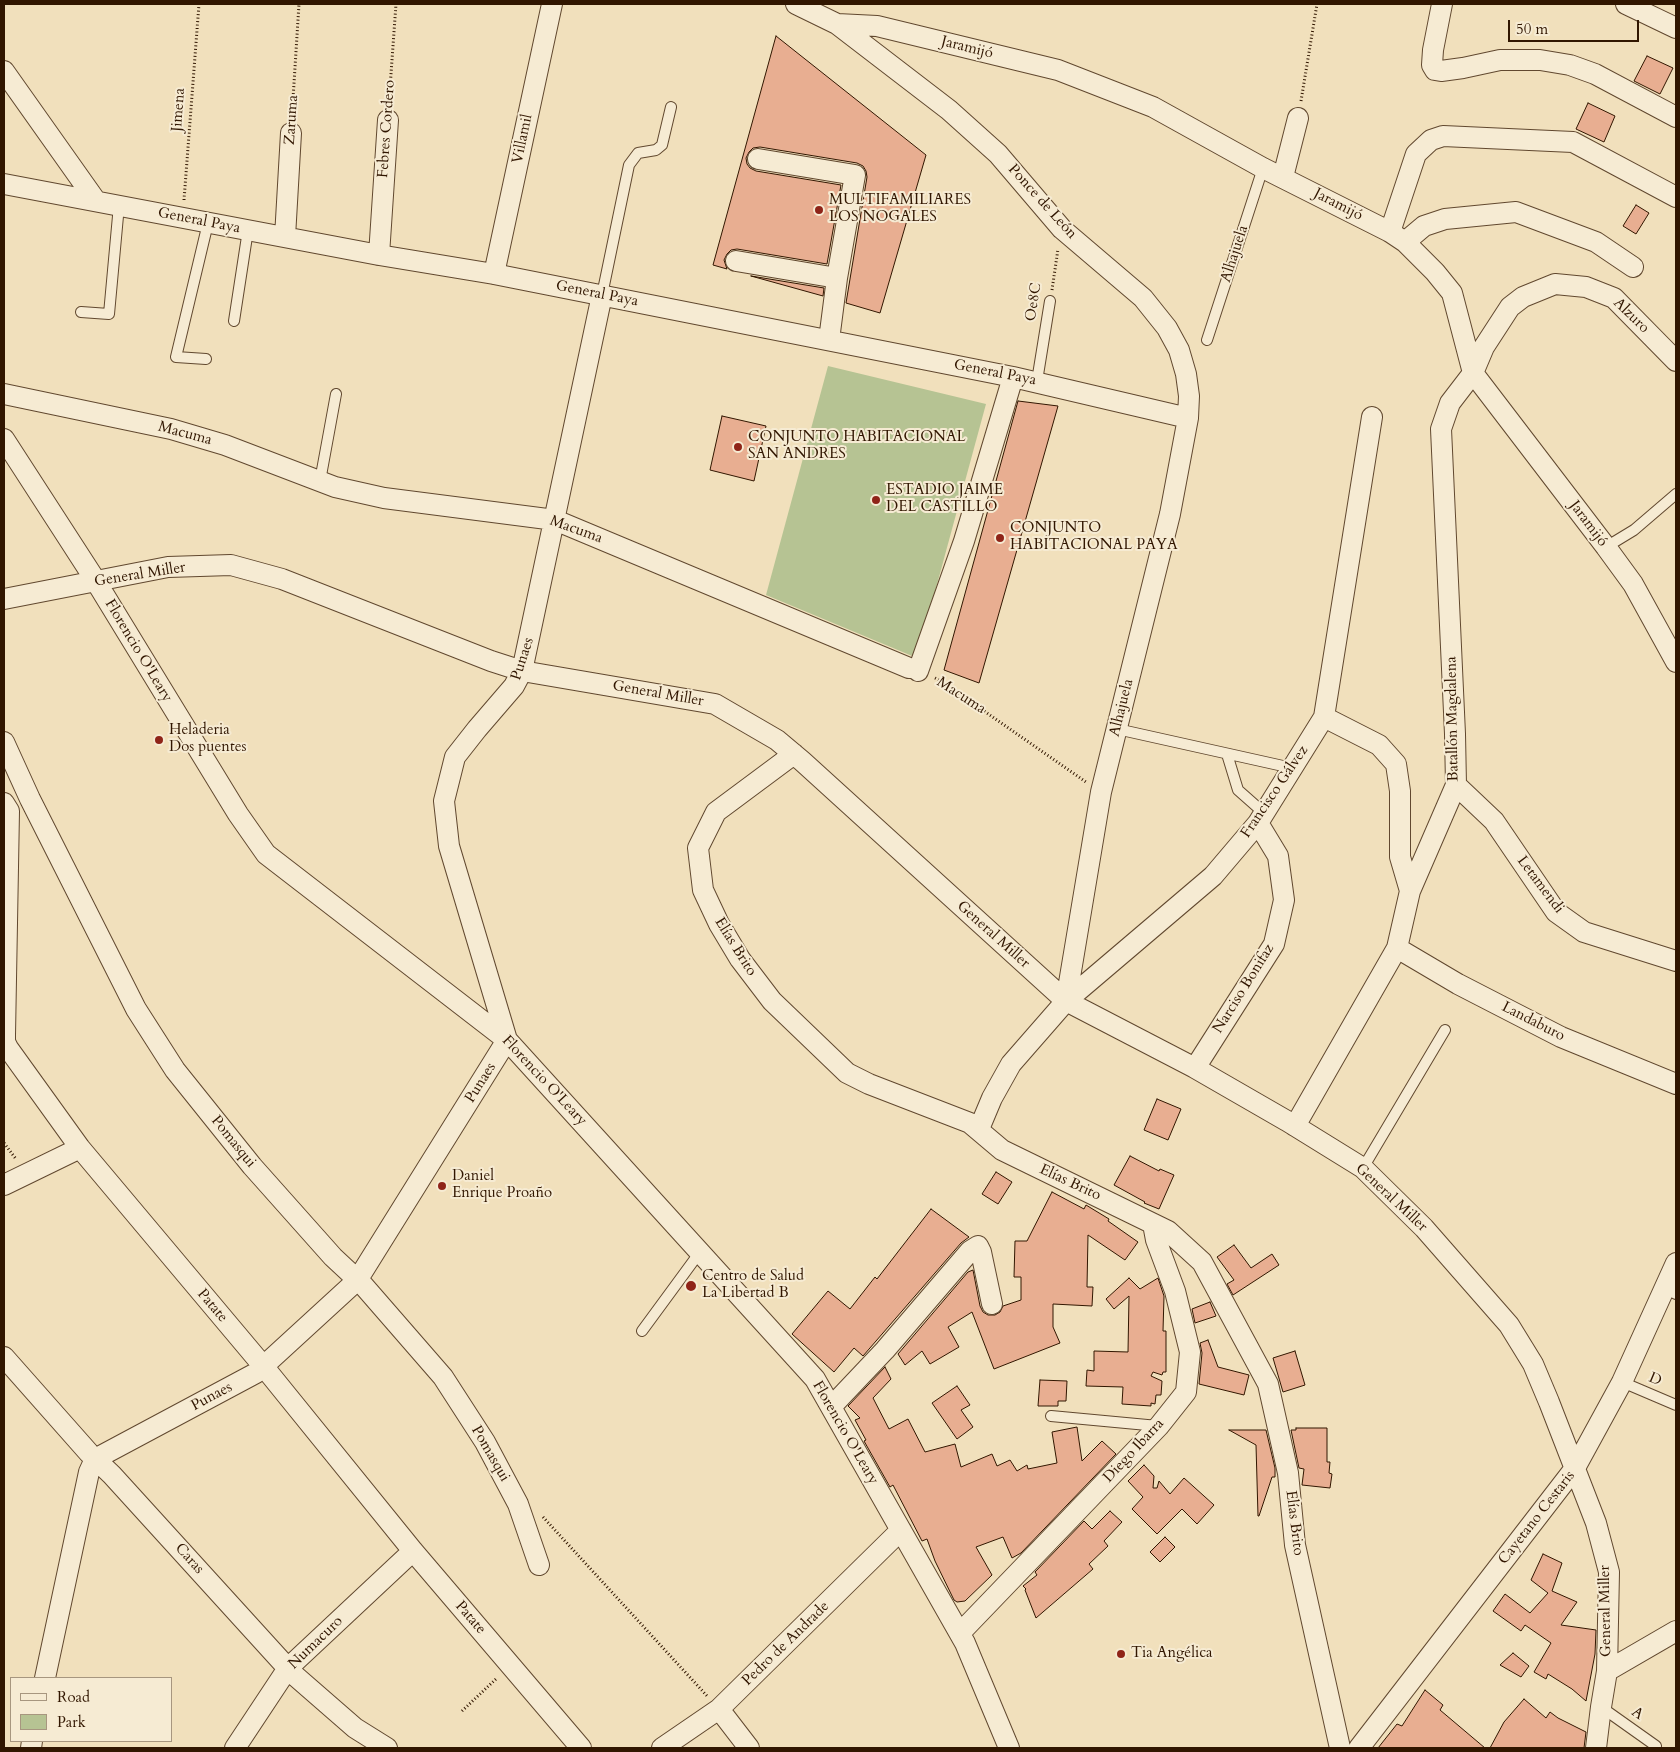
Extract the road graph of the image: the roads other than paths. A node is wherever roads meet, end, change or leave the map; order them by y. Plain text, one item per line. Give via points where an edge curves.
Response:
1 (552, 4) edge
2 (796, 4) edge
3 (1442, 4) edge
4 (1626, 4) edge
5 (836, 24) junction
6 (1676, 28) edge
7 (4, 71) edge
8 (671, 107) dead end
9 (1676, 117) edge
10 (1298, 118) road end
11 (388, 120) road end
12 (291, 133) road end
13 (758, 159) dead end
14 (1262, 168) junction
15 (1283, 177) junction
16 (4, 184) edge
17 (1676, 197) edge
18 (96, 201) junction
19 (118, 205) junction
20 (208, 222) junction
21 (248, 230) junction
22 (1398, 236) junction
23 (285, 237) junction
24 (379, 255) junction
25 (736, 261) dead end
26 (1633, 267) dead end
27 (494, 274) junction
28 (837, 278) junction
29 (602, 295) junction
30 (1050, 300) road end
31 (81, 312) dead end
32 (234, 321) dead end
33 (829, 340) junction
34 (1207, 340) dead end
35 (206, 359) dead end
36 (1676, 361) edge
37 (1472, 374) junction
38 (1013, 377) junction
39 (1036, 381) junction
40 (4, 394) edge
41 (336, 394) dead end
42 (1372, 416) dead end
43 (1188, 418) junction
44 (4, 439) edge
45 (320, 482) junction
46 (1676, 494) edge
47 (555, 520) junction
48 (1606, 547) junction
49 (96, 582) junction
50 (4, 599) edge
51 (1676, 662) edge
52 (522, 671) junction
53 (1324, 718) junction
54 (1117, 729) junction
55 (4, 742) edge
56 (794, 754) junction
57 (1227, 754) junction
58 (1292, 768) junction
59 (1456, 785) junction
60 (30, 799) junction
61 (6, 807) edge
62 (1261, 818) junction
63 (1410, 891) junction
64 (1397, 948) junction
65 (1676, 961) edge
66 (1066, 1001) junction
67 (1445, 1030) dead end
68 (507, 1040) junction
69 (4, 1042) edge
70 (1195, 1068) junction
71 (1676, 1084) edge
72 (1295, 1126) junction
73 (979, 1130) junction
74 (80, 1148) junction
75 (1363, 1168) junction
76 (4, 1185) edge
77 (1153, 1224) junction
78 (700, 1252) junction
79 (1676, 1264) edge
80 (356, 1278) junction
81 (1671, 1292) edge
82 (992, 1304) dead end
83 (642, 1330) dead end
84 (4, 1357) edge
85 (264, 1367) junction
86 (1622, 1382) junction
87 (1676, 1405) edge
88 (832, 1406) junction
89 (1051, 1416) dead end
90 (1159, 1426) junction
91 (95, 1459) junction
92 (1576, 1468) junction
93 (901, 1530) junction
94 (413, 1551) junction
95 (539, 1565) dead end
96 (1676, 1631) edge
97 (960, 1633) junction
98 (288, 1668) junction
99 (1607, 1671) junction
100 (45, 1677) edge
101 (1601, 1707) junction
102 (719, 1709) junction
103 (1656, 1746) dead end
104 (235, 1748) edge
105 (387, 1748) edge
106 (582, 1748) edge
107 (662, 1748) edge
108 (748, 1748) edge
109 (1010, 1748) edge
110 (1340, 1748) edge
111 (1359, 1748) edge
112 (1596, 1748) edge

1 - 27 street, Villamil
2 - 5 street, Jaramijó
3 - 9 street via 1433,50 1435,70 1500,60 1540,60 1570,65 1595,74
4 - 6 street
5 - 14 street, Jaramijó via 878,26 1058,70 1153,107
5 - 43 street, Ponce de León via 949,110 991,148 1062,229 1143,298 1167,328 1179,350 1189,396
7 - 18 street
8 - 29 lane via 662,145 656,150 638,154 629,165
10 - 15 street
11 - 24 street, Febres Cordero
12 - 23 street, Zaruma
13 - 28 street via 855,175
14 - 15 street, Jaramijó
14 - 34 lane, Alhajuela
15 - 22 street, Jaramijó
16 - 18 street, General Paya
17 - 22 street via 1573,142 1443,136 1431,140 1416,154
18 - 19 street, General Paya
19 - 20 street, General Paya
19 - 31 lane via 110,314
20 - 21 street, General Paya
20 - 35 lane via 176,357
21 - 23 street, General Paya
21 - 32 lane
22 - 26 street via 1445,219 1516,212 1596,242
22 - 37 street, Jaramijó via 1436,272 1452,293
23 - 24 street, General Paya
24 - 27 street, General Paya
25 - 28 street
27 - 29 street, General Paya
28 - 33 street
29 - 33 street, General Paya
29 - 47 street, Punaes
30 - 39 lane, Oe8C
33 - 38 street, General Paya
36 - 37 street, Alzuro via 1614,298 1586,287 1555,284 1523,297 1510,307 1484,347
37 - 48 street, Jaramijó
37 - 59 street, Batallón Magdalena via 1450,403 1441,430
38 - 39 street, General Paya
38 - 47 street, Macuma via 964,541 914,670
39 - 43 street, General Paya
40 - 45 street, Macuma via 171,429 225,445
41 - 45 lane
42 - 53 street, Francisco Gálvez
43 - 54 street, Alhajuela via 1170,514
44 - 49 street, Florencio O'Leary
45 - 47 street, Macuma via 384,498
46 - 48 lane via 1634,530
47 - 52 street, Punaes
48 - 51 street, Jaramijó via 1633,584
49 - 50 street, General Miller
49 - 52 street, General Miller via 168,568 231,565 282,580
49 - 68 street, Florencio O'Leary via 238,814 266,854
52 - 56 street, General Miller via 715,704 777,740
52 - 68 street, Punaes via 514,686 455,757 444,801 449,846
53 - 58 street, Francisco Gálvez
53 - 63 street via 1379,745 1396,764 1400,790 1400,857
54 - 57 lane
54 - 66 street, Alhajuela via 1101,792
55 - 60 street, Pomasqui
56 - 66 street, General Miller
56 - 73 street, Elías Brito via 716,812 698,848 703,890 719,924 740,960 772,1001 847,1072
57 - 58 lane
57 - 62 lane via 1238,790
58 - 62 street, Francisco Gálvez
59 - 63 street, Batallón Magdalena
59 - 65 street, Letamendi via 1494,821 1556,912 1584,932
60 - 61 street via 21,809
60 - 80 street, Pomasqui via 136,1009 175,1070 252,1166 333,1257
61 - 69 street, Patate
62 - 66 street, Francisco Gálvez via 1213,876
62 - 70 street, Narciso Bonifaz via 1278,856 1284,900 1274,944
63 - 64 street, Batallón Magdalena
64 - 71 street, Landaburo via 1458,984 1561,1037
64 - 72 street, Batallón Magdalena
66 - 70 street, General Miller
66 - 73 street, Francisco Gálvez via 1011,1064
67 - 75 lane
68 - 78 street, Florencio O'Leary
68 - 80 street, Punaes
69 - 74 street, Patate
70 - 72 street, General Miller
72 - 75 street, General Miller
73 - 77 street, Elías Brito via 1002,1150
74 - 76 street
74 - 85 street, Patate
75 - 92 street, General Miller via 1424,1228 1509,1325 1534,1364
77 - 90 street, Diego Ibarra via 1175,1291 1190,1352 1186,1392
77 - 110 street, Elías Brito via 1168,1231 1202,1262 1268,1384 1288,1473 1295,1544
78 - 83 lane
78 - 88 street, Florencio O'Leary via 815,1379
79 - 81 street, Cayetano Cestaris
80 - 85 street, Punaes
80 - 95 street, Pomasqui via 443,1377 518,1504
81 - 86 street, Cayetano Cestaris
82 - 88 street via 978,1246 970,1251
84 - 91 street, Caras
85 - 91 street, Punaes
85 - 94 street, Patate
86 - 87 lane, D
86 - 92 street, Cayetano Cestaris
88 - 93 street, Florencio O'Leary
89 - 90 lane
90 - 97 street, Diego Ibarra
91 - 98 street, Caras
91 - 100 street via 89,1472
92 - 99 street, General Miller via 1609,1572
92 - 111 street, Cayetano Cestaris
93 - 97 street, Florencio O'Leary
93 - 102 street, Pedro de Andrade
94 - 98 street, Numacuro
94 - 106 street, Patate
96 - 99 street
97 - 109 street, Florencio O'Leary
98 - 104 street, Numacuro
98 - 105 street, Caras via 355,1728
99 - 101 street, General Miller
101 - 103 lane, A
101 - 112 street, General Miller
102 - 107 street, Pedro de Andrade
102 - 108 street

